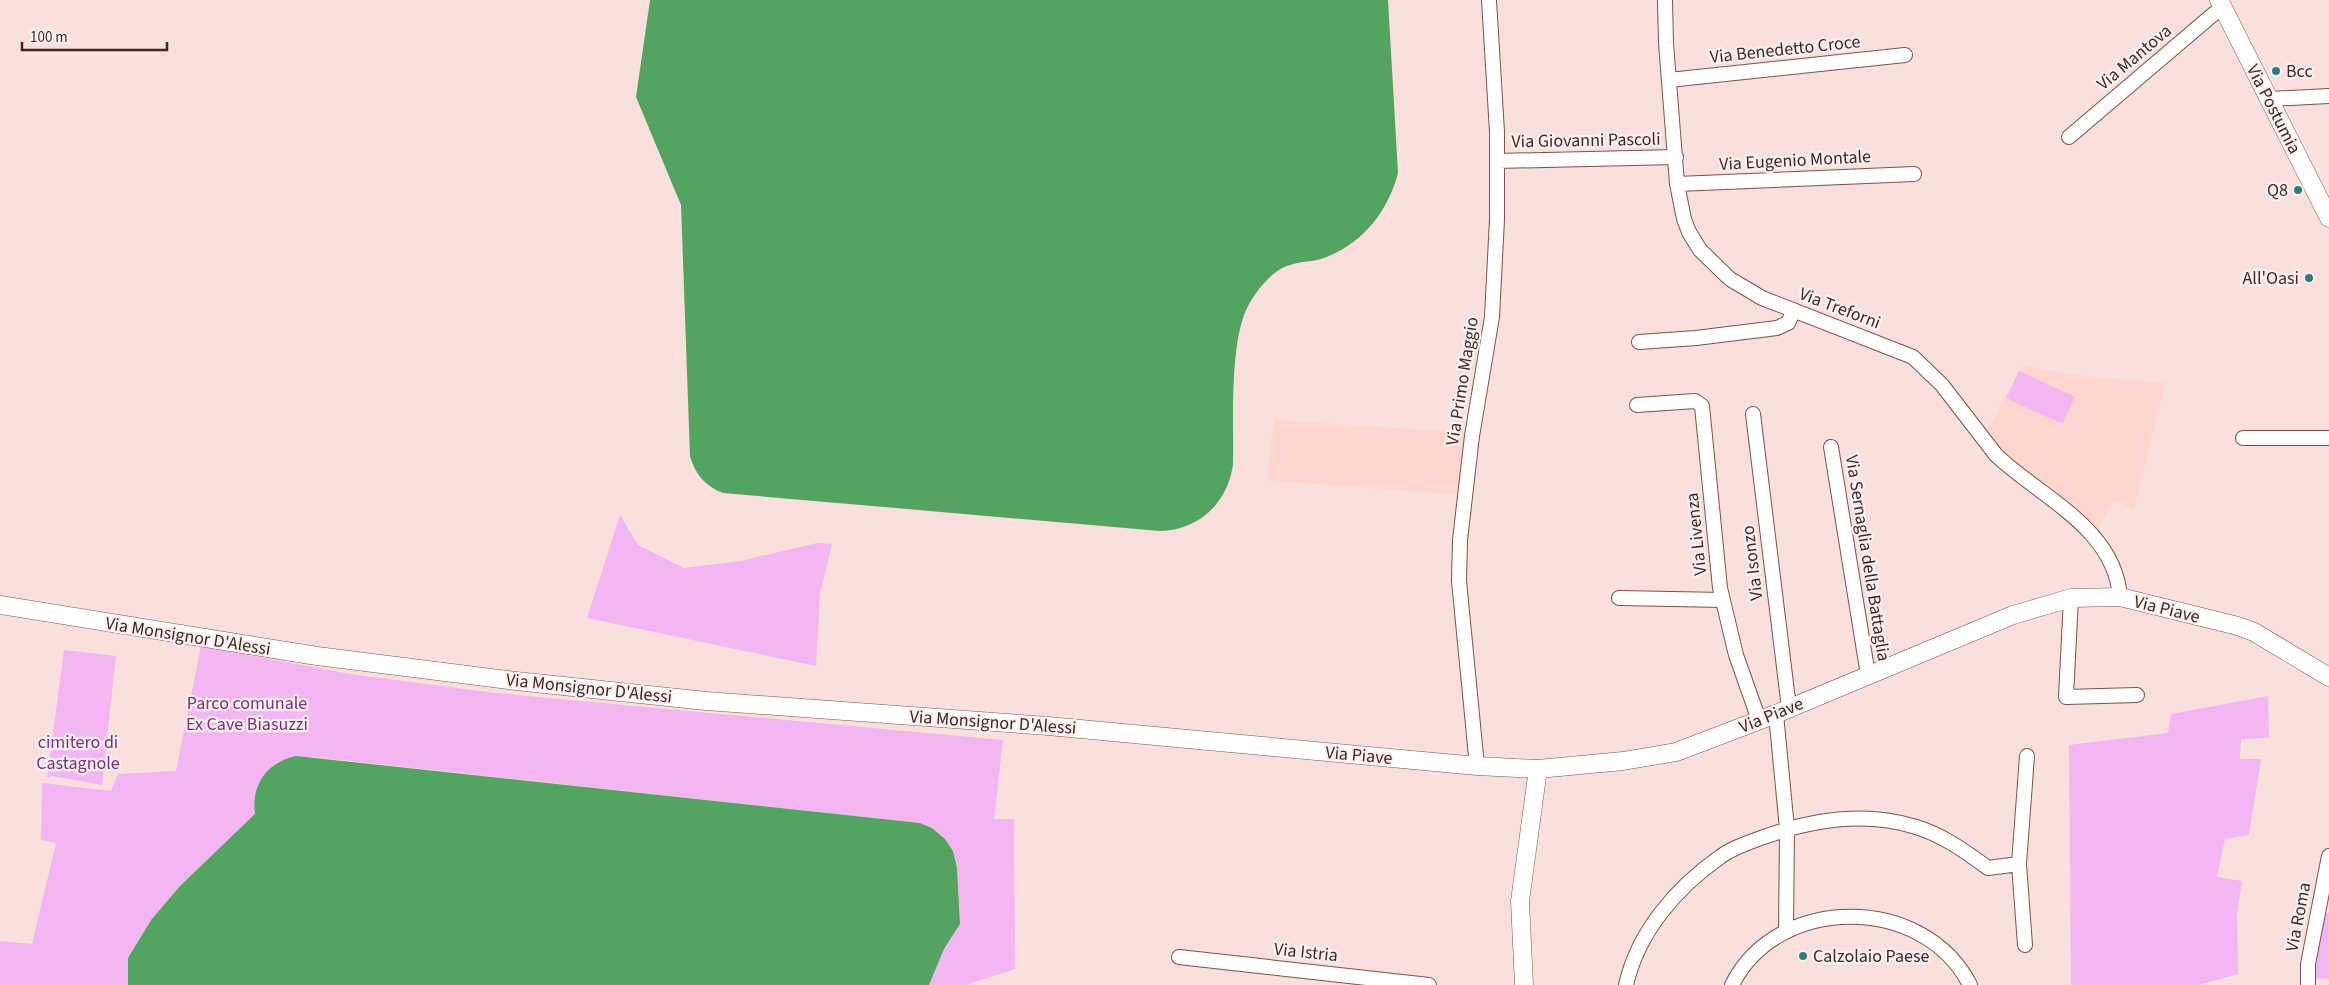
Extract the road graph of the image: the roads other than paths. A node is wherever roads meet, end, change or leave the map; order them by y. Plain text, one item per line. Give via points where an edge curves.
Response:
1 (1489, 0) edge
2 (1665, 0) edge
3 (2221, 3) edge
4 (1905, 55) dead end
5 (1669, 80) junction
6 (2329, 96) edge
7 (2270, 99) junction
8 (2069, 137) dead end
9 (1676, 158) junction
10 (1497, 160) junction
11 (1914, 174) dead end
12 (1677, 184) junction
13 (2329, 218) edge
14 (1794, 310) junction
15 (1639, 342) dead end
16 (1637, 405) dead end
17 (1753, 414) dead end
18 (2243, 438) dead end
19 (2329, 438) edge
20 (1831, 447) dead end
21 (2120, 597) junction
22 (1619, 598) dead end
23 (2071, 598) junction
24 (1723, 600) junction
25 (0, 605) edge
26 (1868, 675) junction
27 (2329, 678) edge
28 (2329, 689) edge
29 (2137, 695) dead end
30 (1782, 711) junction
31 (1759, 720) junction
32 (1183, 738) joint
33 (2027, 756) dead end
34 (1477, 766) junction
35 (1538, 768) junction
36 (1787, 829) junction
37 (2329, 856) edge
38 (2019, 864) junction
39 (2324, 905) edge
40 (1786, 932) junction
41 (2024, 945) dead end
42 (1179, 957) dead end
43 (1429, 985) edge
44 (1524, 985) edge
45 (1626, 985) edge
46 (1732, 985) edge
47 (1970, 985) edge
48 (2308, 985) edge

1 - 10 street, Via Primo Maggio
2 - 5 street, Via Treforni
3 - 7 main road, Via Postumia
3 - 8 street, Via Mantova
4 - 5 street, Via Benedetto Croce
5 - 9 street, Via Treforni
6 - 7 street
7 - 13 main road, Via Postumia
9 - 10 street, Via Giovanni Pascoli
9 - 12 street, Via Treforni
10 - 34 street, Via Primo Maggio via 1492,317 1472,436 1460,540 1459,581
11 - 12 street, Via Eugenio Montale
12 - 14 street, Via Treforni via 1689,232 1700,250 1746,289
14 - 15 street via 1788,323 1777,328
14 - 21 street, Via Treforni via 1913,357 1929,371 1996,454 2088,530 2112,563
16 - 24 street, Via Livenza via 1695,401 1702,406
17 - 30 street, Via Isonzo
18 - 19 street
20 - 26 street, Via Sernaglia della Battaglia
21 - 23 main road, Via Piave
21 - 27 main road, Via Piave via 2254,632
22 - 24 street
23 - 26 main road, Via Piave via 2013,615
23 - 29 street via 2066,697
24 - 31 street, Via Livenza via 1736,656
25 - 32 main road, Via Monsignor D'Alessi via 317,656 516,681 706,701
26 - 30 main road, Via Piave
27 - 28 street
30 - 31 main road, Via Piave
30 - 36 street, Via Isonzo
31 - 35 main road, Via Piave via 1676,752 1623,761
32 - 34 main road, Via Piave
33 - 38 street
34 - 35 main road, Via Piave
35 - 44 main road via 1520,901
36 - 38 street via 1811,822 1871,818 1917,827 1957,846 1988,868
36 - 40 street, Via Isonzo
36 - 45 street via 1721,856 1688,883 1653,921 1629,970
37 - 39 street, Via Roma
38 - 41 street
39 - 48 street, Via Roma via 2308,964
40 - 46 street via 1765,945
40 - 47 street via 1813,920 1843,916 1873,917 1901,925 1928,939 1950,958
42 - 43 street, Via Istria

